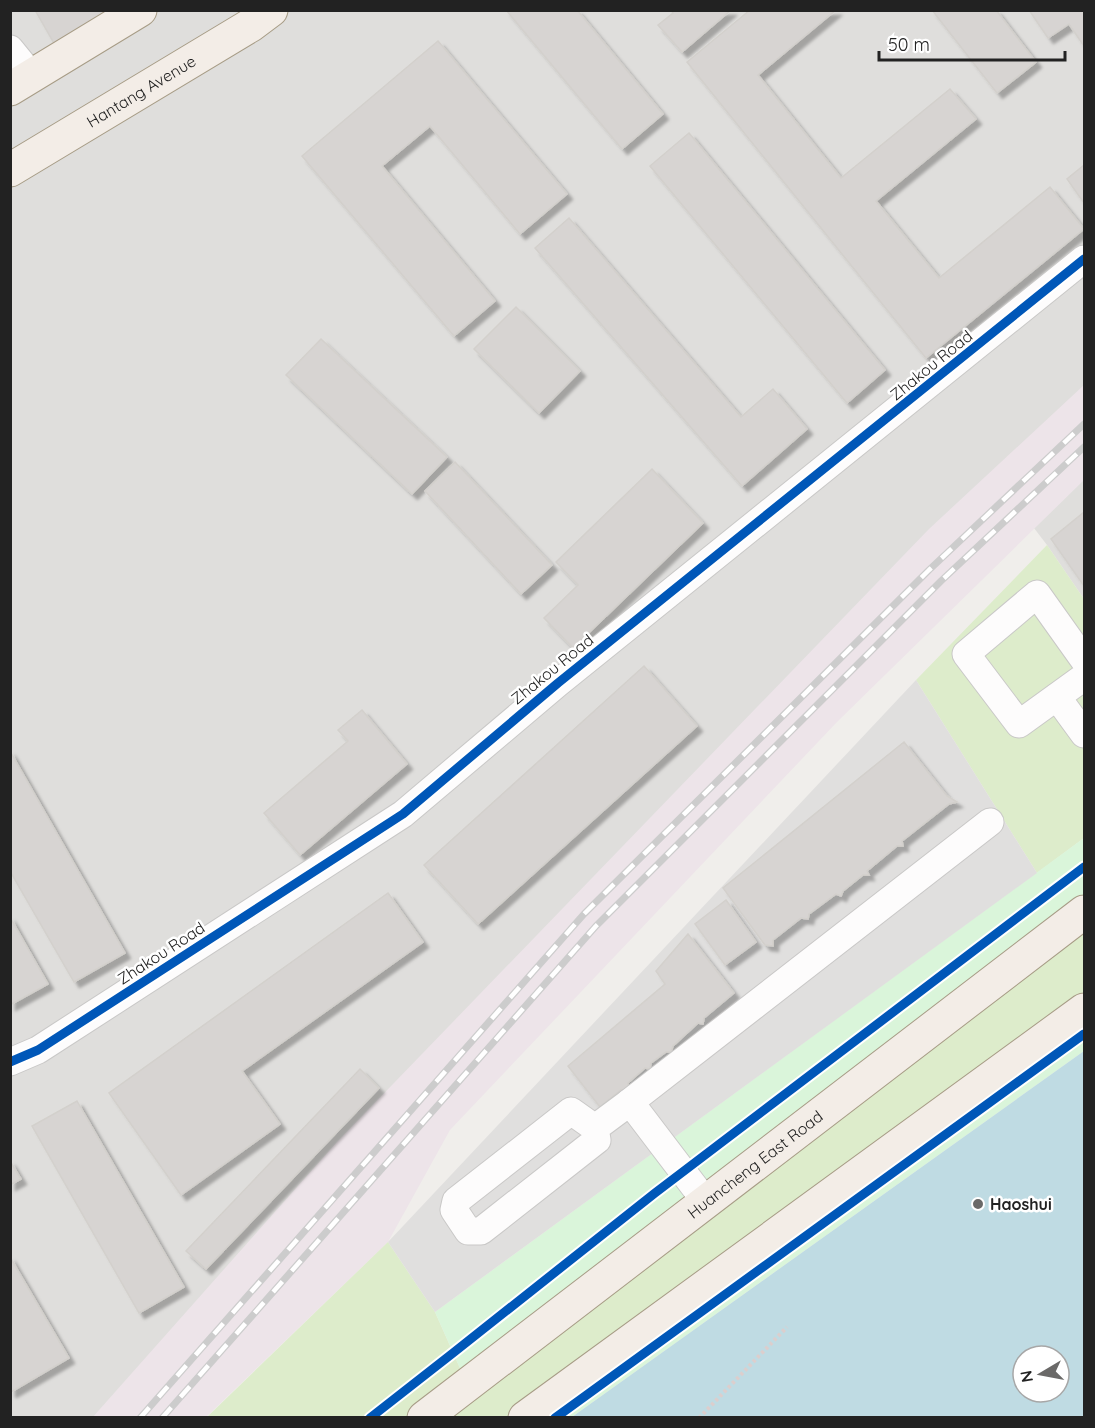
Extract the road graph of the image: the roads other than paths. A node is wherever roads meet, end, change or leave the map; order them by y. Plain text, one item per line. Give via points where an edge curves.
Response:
1 (140, 10) edge
2 (271, 10) edge
3 (10, 49) edge
4 (21, 83) edge
5 (10, 170) edge
6 (1084, 259) edge
7 (1084, 660) edge
8 (1084, 677) edge
9 (1057, 697) junction
10 (1084, 734) edge
11 (990, 822) dead end
12 (1084, 912) edge
13 (1084, 1010) edge
14 (10, 1062) edge
15 (630, 1102) junction
16 (595, 1128) junction
17 (706, 1202) junction
18 (424, 1418) edge
19 (525, 1418) edge

1 - 4 main road
2 - 5 main road, Hantang Avenue
3 - 4 street
6 - 14 street, Zhakou Road via 558,683 403,814 38,1050
7 - 9 street via 1037,594 966,654 1019,724
8 - 9 street
9 - 10 street
11 - 15 street
12 - 17 main road, Huancheng East Road
13 - 19 main road
15 - 16 street
15 - 17 street
16 - 16 street via 571,1111 456,1201 454,1210 468,1232 481,1231 597,1140
17 - 18 main road, Huancheng East Road

